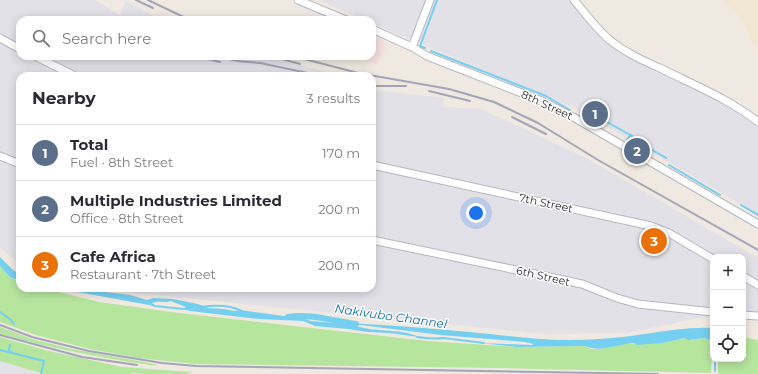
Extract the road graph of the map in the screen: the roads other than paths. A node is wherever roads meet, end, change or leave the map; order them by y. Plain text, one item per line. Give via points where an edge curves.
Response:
1 (298, 0) edge
2 (430, 0) edge
3 (574, 0) edge
4 (336, 16) edge
5 (376, 31) edge
6 (0, 38) edge
7 (16, 47) edge
8 (412, 47) junction
9 (42, 60) edge
10 (67, 72) edge
11 (758, 122) edge
12 (0, 156) edge
13 (16, 162) edge
14 (376, 166) edge
15 (758, 224) edge
16 (376, 241) edge
17 (710, 257) edge
18 (746, 278) edge
19 (758, 285) edge
20 (710, 312) edge
21 (746, 315) edge
22 (758, 316) edge

1 - 4 street
2 - 8 street
3 - 11 street via 609,40 620,48 713,94
5 - 8 street, 8th Street
6 - 7 street
8 - 15 street, 8th Street via 427,56 569,114
9 - 10 street
12 - 13 street
14 - 17 street, 7th Street via 652,226
16 - 20 street, 6th Street via 582,284 638,304
18 - 19 street
21 - 22 street

